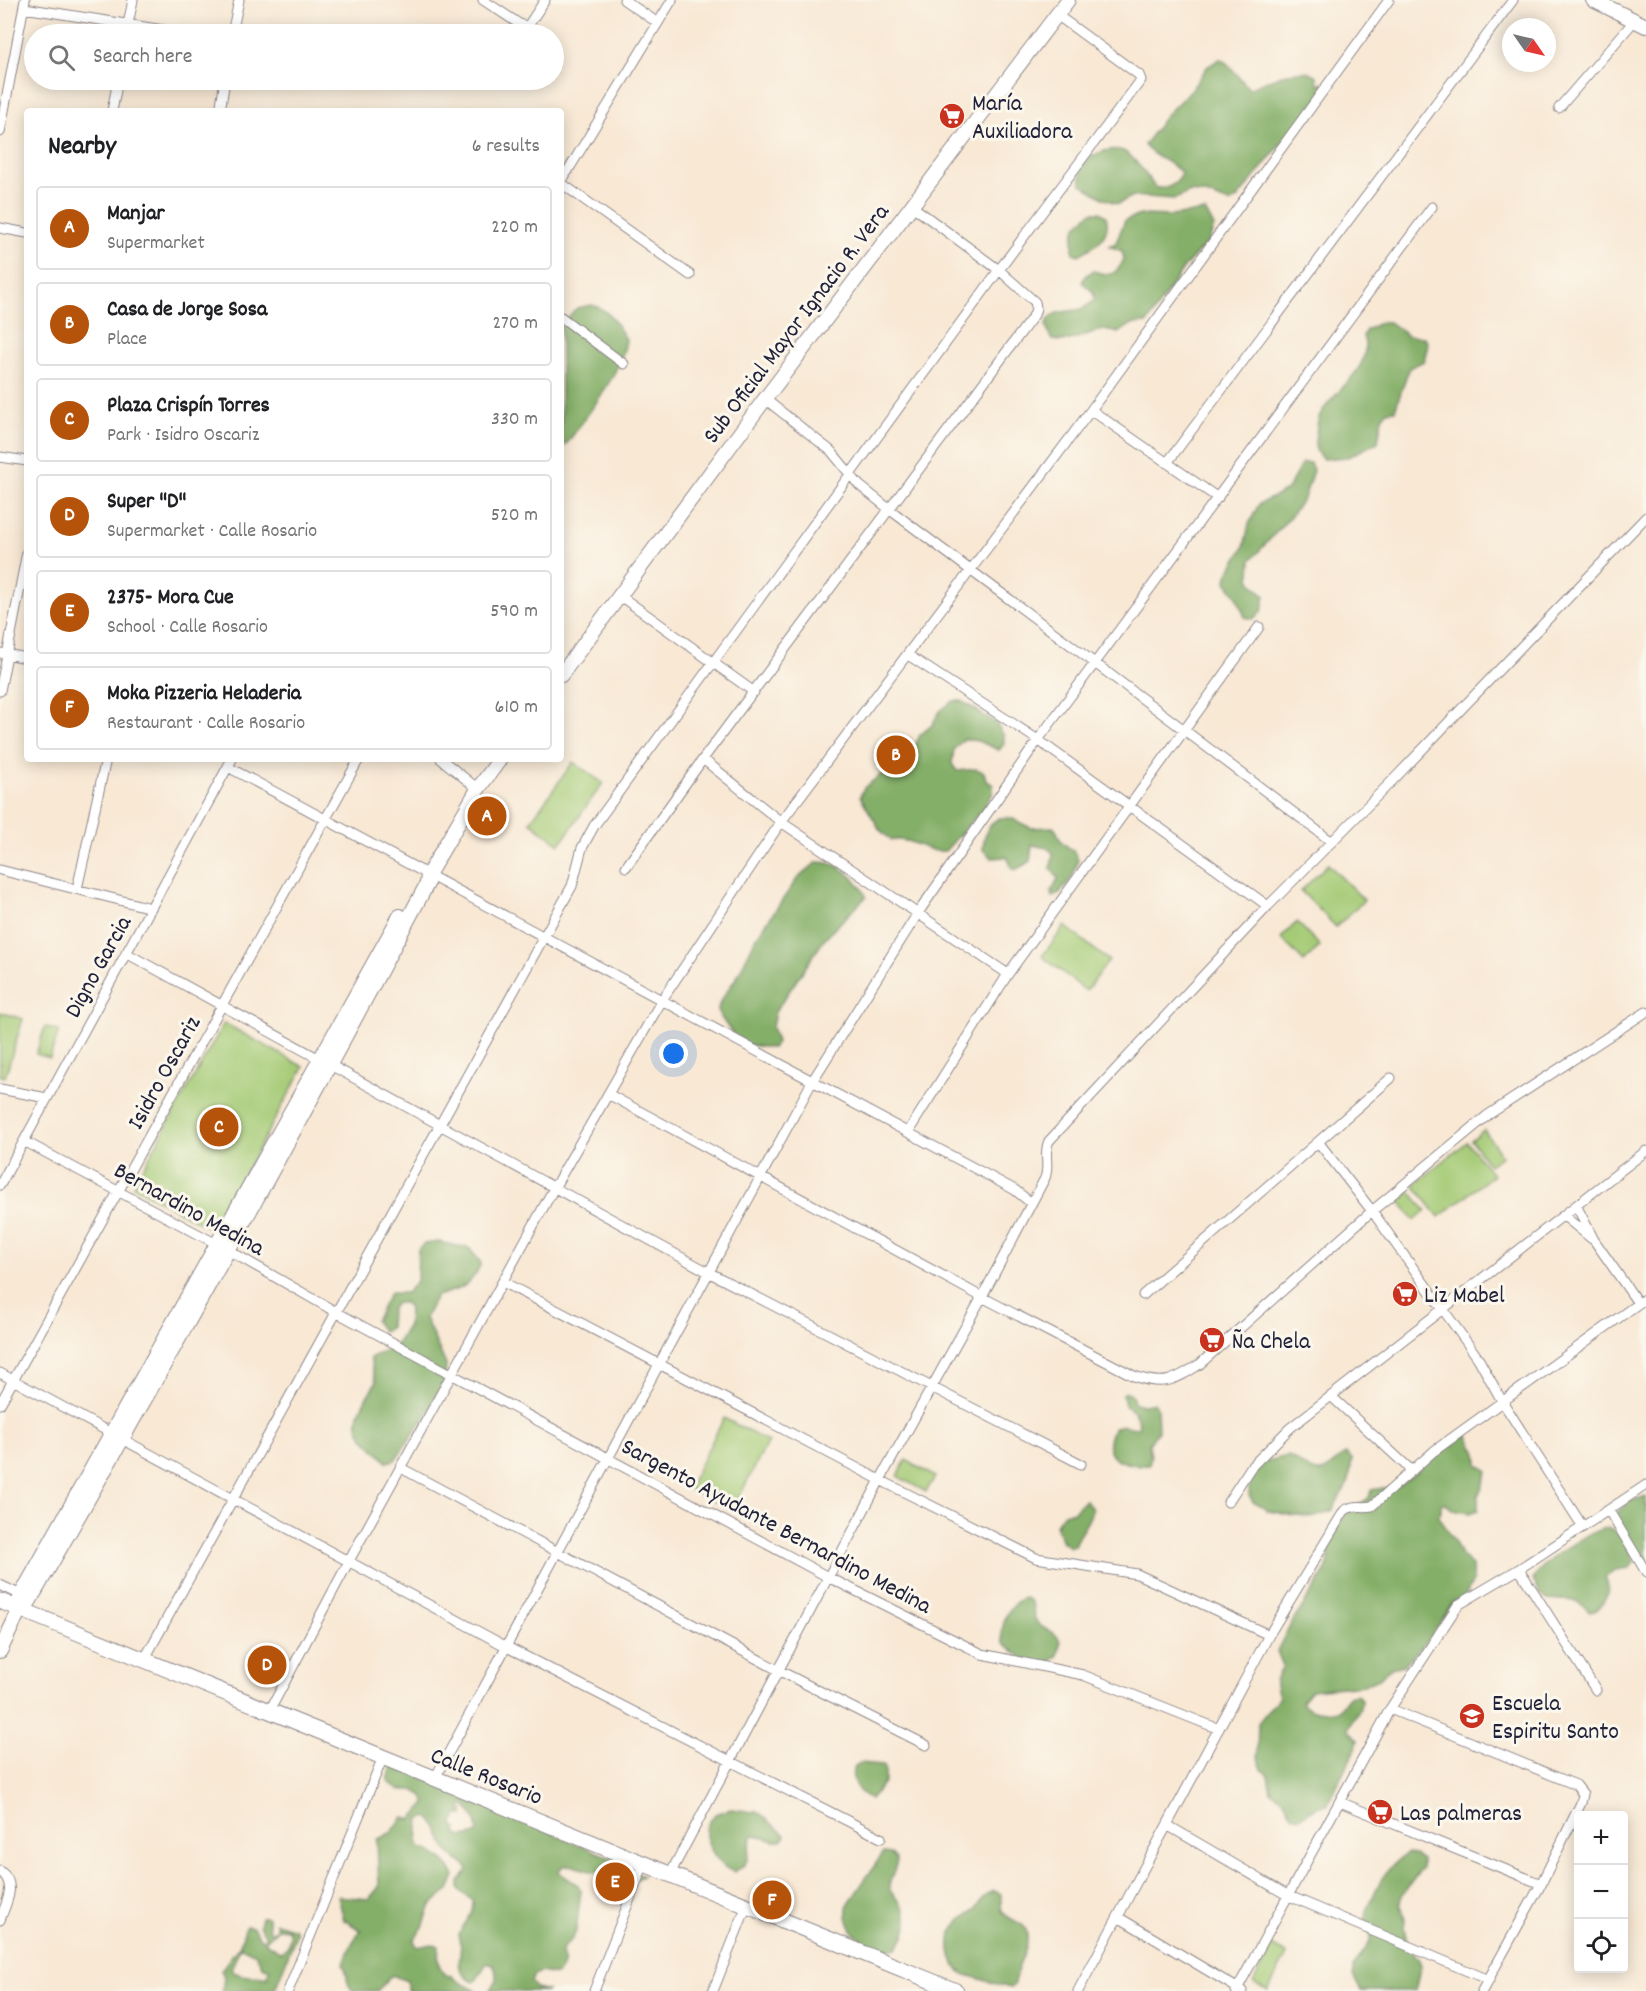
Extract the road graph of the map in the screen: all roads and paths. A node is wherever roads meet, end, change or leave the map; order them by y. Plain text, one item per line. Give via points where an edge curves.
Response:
1 (133, 0) edge
2 (239, 0) edge
3 (483, 0) edge
4 (545, 0) edge
5 (624, 0) edge
6 (672, 0) edge
7 (1068, 0) edge
8 (1389, 0) edge
9 (1513, 0) edge
10 (1593, 0) edge
11 (25, 4) edge
12 (1057, 15) junction
13 (129, 23) junction
14 (658, 23) junction
15 (1640, 23) edge
16 (134, 24) edge
17 (234, 24) edge
18 (521, 24) edge
19 (529, 24) edge
20 (116, 90) edge
21 (223, 90) edge
22 (113, 108) edge
23 (220, 108) edge
24 (1559, 108) dead end
25 (0, 132) edge
26 (564, 178) edge
27 (564, 185) edge
28 (912, 206) junction
29 (1432, 207) dead end
30 (0, 228) edge
31 (24, 232) edge
32 (999, 270) junction
33 (690, 275) dead end
34 (564, 319) edge
35 (624, 364) dead end
36 (765, 399) junction
37 (1091, 410) junction
38 (0, 457) edge
39 (24, 461) edge
40 (1167, 463) junction
41 (851, 475) junction
42 (1218, 498) junction
43 (889, 509) junction
44 (1646, 517) edge
45 (24, 565) edge
46 (970, 570) junction
47 (619, 595) junction
48 (1259, 627) dead end
49 (4, 653) edge
50 (908, 655) junction
51 (24, 657) edge
52 (712, 662) junction
53 (1093, 664) junction
54 (564, 671) edge
55 (0, 691) edge
56 (753, 692) junction
57 (1185, 729) junction
58 (1038, 740) junction
59 (703, 759) junction
60 (105, 762) edge
61 (356, 762) edge
62 (445, 762) edge
63 (498, 762) edge
64 (230, 763) edge
65 (478, 789) junction
66 (1130, 806) junction
67 (326, 819) junction
68 (781, 822) junction
69 (1332, 842) junction
70 (626, 867) dead end
71 (0, 870) edge
72 (428, 874) junction
73 (77, 889) junction
74 (1268, 906) junction
75 (151, 908) junction
76 (918, 913) junction
77 (543, 935) junction
78 (126, 953) junction
79 (1008, 974) junction
80 (662, 1000) junction
81 (222, 1006) junction
82 (1646, 1012) edge
83 (325, 1062) junction
84 (1391, 1077) dead end
85 (813, 1080) junction
86 (0, 1089) edge
87 (608, 1094) junction
88 (47, 1098) junction
89 (439, 1124) junction
90 (908, 1132) junction
91 (24, 1141) junction
92 (1319, 1143) junction
93 (1646, 1151) edge
94 (762, 1177) junction
95 (0, 1185) edge
96 (554, 1188) junction
97 (119, 1192) junction
98 (1031, 1203) junction
99 (1577, 1207) junction
100 (1372, 1211) junction
101 (1564, 1216) junction
102 (1594, 1240) junction
103 (223, 1247) junction
104 (710, 1273) junction
105 (503, 1282) junction
106 (1143, 1295) dead end
107 (982, 1296) junction
108 (1642, 1301) edge
109 (1442, 1310) junction
110 (336, 1312) junction
111 (661, 1364) junction
112 (0, 1373) edge
113 (452, 1375) junction
114 (14, 1381) junction
115 (932, 1387) junction
116 (1331, 1396) junction
117 (1502, 1401) junction
118 (0, 1404) edge
119 (117, 1437) junction
120 (609, 1459) junction
121 (1081, 1464) dead end
122 (401, 1468) junction
123 (1412, 1471) junction
124 (880, 1480) junction
125 (1646, 1485) edge
126 (233, 1499) junction
127 (1228, 1502) dead end
128 (1609, 1511) junction
129 (1583, 1527) junction
130 (559, 1551) junction
131 (349, 1562) junction
132 (1519, 1569) junction
133 (1646, 1572) edge
134 (828, 1577) junction
135 (0, 1585) edge
136 (0, 1601) edge
137 (20, 1602) junction
138 (1269, 1635) junction
139 (507, 1647) junction
140 (0, 1651) edge
141 (144, 1660) junction
142 (778, 1670) junction
143 (1596, 1690) dead end
144 (1390, 1709) junction
145 (270, 1710) junction
146 (1219, 1729) junction
147 (926, 1745) dead end
148 (383, 1757) junction
149 (729, 1761) junction
150 (435, 1778) junction
151 (1340, 1802) junction
152 (1167, 1825) junction
153 (881, 1838) dead end
154 (644, 1863) junction
155 (0, 1871) edge
156 (670, 1874) junction
157 (1541, 1884) junction
158 (1287, 1894) junction
159 (747, 1905) junction
160 (1118, 1917) junction
161 (0, 1920) edge
162 (1489, 1980) junction
163 (953, 1990) edge
164 (1238, 1990) edge
165 (288, 1991) edge
166 (594, 1991) edge
167 (713, 1991) edge
168 (1078, 1991) edge
169 (1482, 1991) edge

1 - 13 street
2 - 17 street
3 - 18 street
4 - 19 street
5 - 14 street
6 - 14 street
7 - 12 street, Sub Oficial Mayor Ignacio R. Vera
8 - 37 street
9 - 40 street
10 - 15 street
11 - 13 street
11 - 25 street
12 - 28 street, Sub Oficial Mayor Ignacio R. Vera
12 - 32 street via 1142,80
13 - 16 street
14 - 26 street
15 - 24 street
20 - 22 street
21 - 23 street
27 - 33 street
28 - 32 street
28 - 36 street, Sub Oficial Mayor Ignacio R. Vera
29 - 42 street
30 - 31 street
32 - 41 street
32 - 43 street via 1035,302 1034,315
34 - 35 street
36 - 41 street via 831,451
36 - 47 street, Sub Oficial Mayor Ignacio R. Vera
37 - 40 street
37 - 46 street
38 - 39 street
40 - 42 street
41 - 43 street
41 - 52 street
42 - 53 street
43 - 46 street
43 - 56 street
44 - 69 street
45 - 49 street
46 - 50 street
46 - 53 street
47 - 52 street
47 - 54 street, Sub Oficial Mayor Ignacio R. Vera
48 - 57 street
49 - 51 street
49 - 55 street
50 - 58 street
50 - 68 street
52 - 56 street
52 - 77 street via 594,826 582,848 572,886
53 - 57 street
53 - 58 street
56 - 59 street
57 - 66 street
57 - 69 street
58 - 66 street
58 - 76 street
59 - 68 street
59 - 70 street
60 - 73 street
61 - 67 street, Isidro Oscariz
62 - 65 street
63 - 65 street
64 - 67 street
64 - 75 street, Digno Garcia
65 - 72 street
66 - 74 street
66 - 79 street
67 - 72 street
67 - 81 street, Isidro Oscariz
68 - 76 street
68 - 80 street
69 - 74 street
71 - 73 street
72 - 77 street
72 - 83 street via 427,885
73 - 75 street
74 - 98 street via 1049,1141 1045,1148 1047,1171
75 - 78 street, Digno Garcia
76 - 79 street
76 - 85 street
77 - 80 street
77 - 89 street
78 - 81 street
78 - 88 street, Digno Garcia
79 - 90 street
80 - 85 street
80 - 87 street
81 - 83 street
81 - 97 street, Isidro Oscariz
82 - 100 street via 1488,1115
83 - 89 street
83 - 103 street
84 - 92 street
85 - 90 street
85 - 94 street
86 - 88 street
87 - 94 street
87 - 96 street
88 - 91 street, Digno Garcia
89 - 96 street
89 - 110 street
90 - 98 street via 1015,1190
91 - 95 street, Digno Garcia
91 - 97 street, Bernardino Medina
92 - 100 street
92 - 106 street
93 - 99 street
94 - 104 street
94 - 107 street
96 - 104 street
96 - 105 street
97 - 103 street, Bernardino Medina
97 - 114 street, Isidro Oscariz
98 - 107 street
99 - 101 street
99 - 102 street
100 - 107 street via 1200,1364 1169,1381 1152,1383 1134,1376
100 - 109 street
101 - 102 street
101 - 109 street
102 - 108 street
103 - 110 street, Bernardino Medina
103 - 119 street
104 - 111 street
104 - 115 street
105 - 111 street
105 - 113 street
107 - 115 street
108 - 117 street
109 - 116 street
109 - 117 street via 1478,1358
110 - 113 street, Sargento Ayudante Bernardino Medina
110 - 126 street
111 - 120 street
111 - 124 street
112 - 114 street
113 - 120 street, Sargento Ayudante Bernardino Medina
113 - 122 street
114 - 118 street, Isidro Oscariz
114 - 119 street
115 - 121 street
115 - 124 street
116 - 123 street
116 - 127 street via 1290,1428 1251,1467
117 - 123 street
117 - 129 street
119 - 126 street
119 - 137 street via 29,1602
120 - 130 street
120 - 134 street, Sargento Ayudante Bernardino Medina
122 - 130 street
122 - 131 street
123 - 138 street via 1372,1506 1353,1506 1344,1511
124 - 134 street
124 - 138 street via 1036,1558 1137,1574
125 - 128 street
126 - 131 street
126 - 141 street
128 - 129 street
128 - 133 street
129 - 132 street
130 - 139 street
130 - 142 street
131 - 139 street
131 - 145 street
132 - 143 street
132 - 144 street via 1458,1605
134 - 142 street
134 - 146 street, Sargento Ayudante Bernardino Medina via 982,1653 1083,1675
135 - 137 street
136 - 137 main road, Calle Rosario
137 - 140 street
137 - 141 main road, Calle Rosario
138 - 146 street
139 - 149 street
139 - 150 street
141 - 145 main road, Calle Rosario
142 - 147 street
142 - 149 street
144 - 151 street
144 - 157 street via 1576,1785 1582,1794 1581,1803
145 - 148 main road, Calle Rosario
146 - 152 street
148 - 150 main road, Calle Rosario
148 - 165 street
149 - 153 street
149 - 156 street
150 - 154 main road, Calle Rosario
151 - 157 street
151 - 158 street
152 - 158 street
152 - 160 street
154 - 156 main road, Calle Rosario
154 - 166 street
155 - 161 street via 7,1877 11,1890
156 - 159 main road, Calle Rosario
157 - 162 street
158 - 162 street
158 - 164 street
159 - 163 main road, Calle Rosario
159 - 167 street
160 - 164 street
160 - 168 street
162 - 169 street

